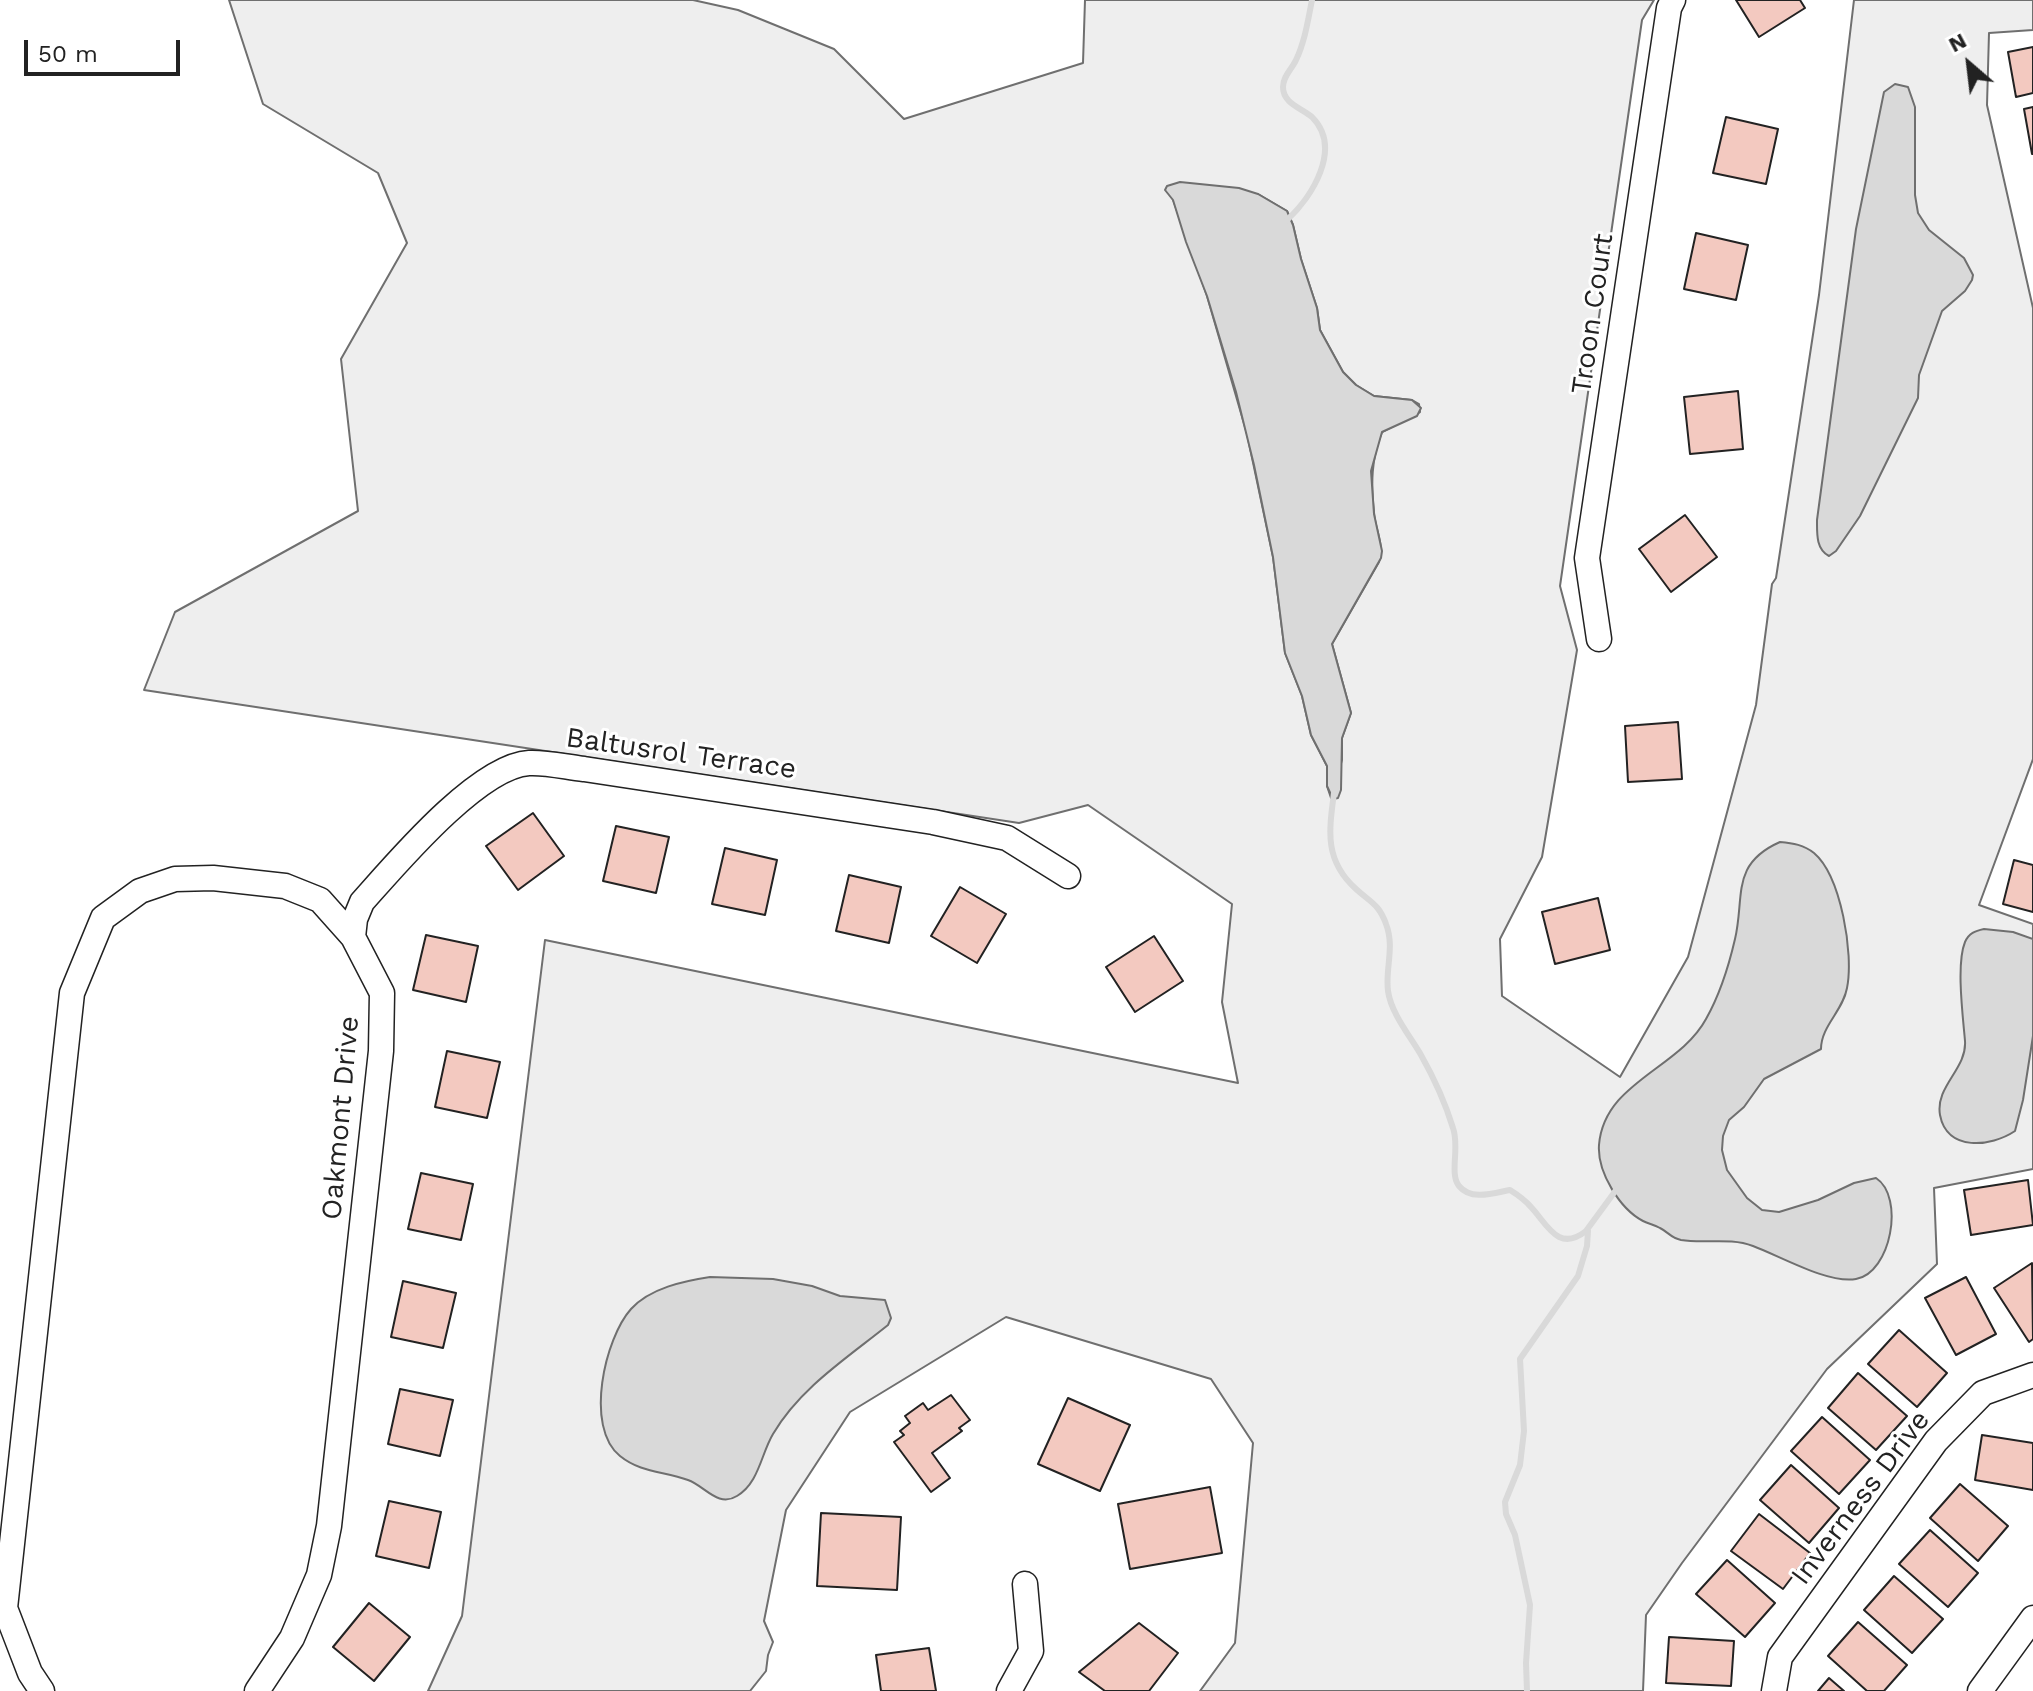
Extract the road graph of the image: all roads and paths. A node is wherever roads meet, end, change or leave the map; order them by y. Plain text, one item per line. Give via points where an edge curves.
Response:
1 (1673, 0) edge
2 (1599, 639) dead end
3 (1068, 876) dead end
4 (353, 937) junction
5 (2033, 1375) edge
6 (1025, 1584) dead end
7 (2033, 1618) edge
8 (42, 1691) edge
9 (257, 1691) edge
10 (1009, 1691) edge
11 (1774, 1691) edge
12 (1980, 1691) edge

1 - 2 street, Troon Court via 1587,558
3 - 4 street, Baltusrol Terrace via 1007,838 529,763 507,768 466,793 362,902
4 - 8 street, Oakmont Drive via 320,900 285,886 175,879 140,891 103,918 72,993 5,1608
4 - 9 street, Oakmont Drive via 382,993 381,1051 329,1526 319,1575 303,1613
5 - 11 street, Inverness Drive via 1983,1393 1936,1441 1780,1657
6 - 10 street via 1031,1651
7 - 12 street

